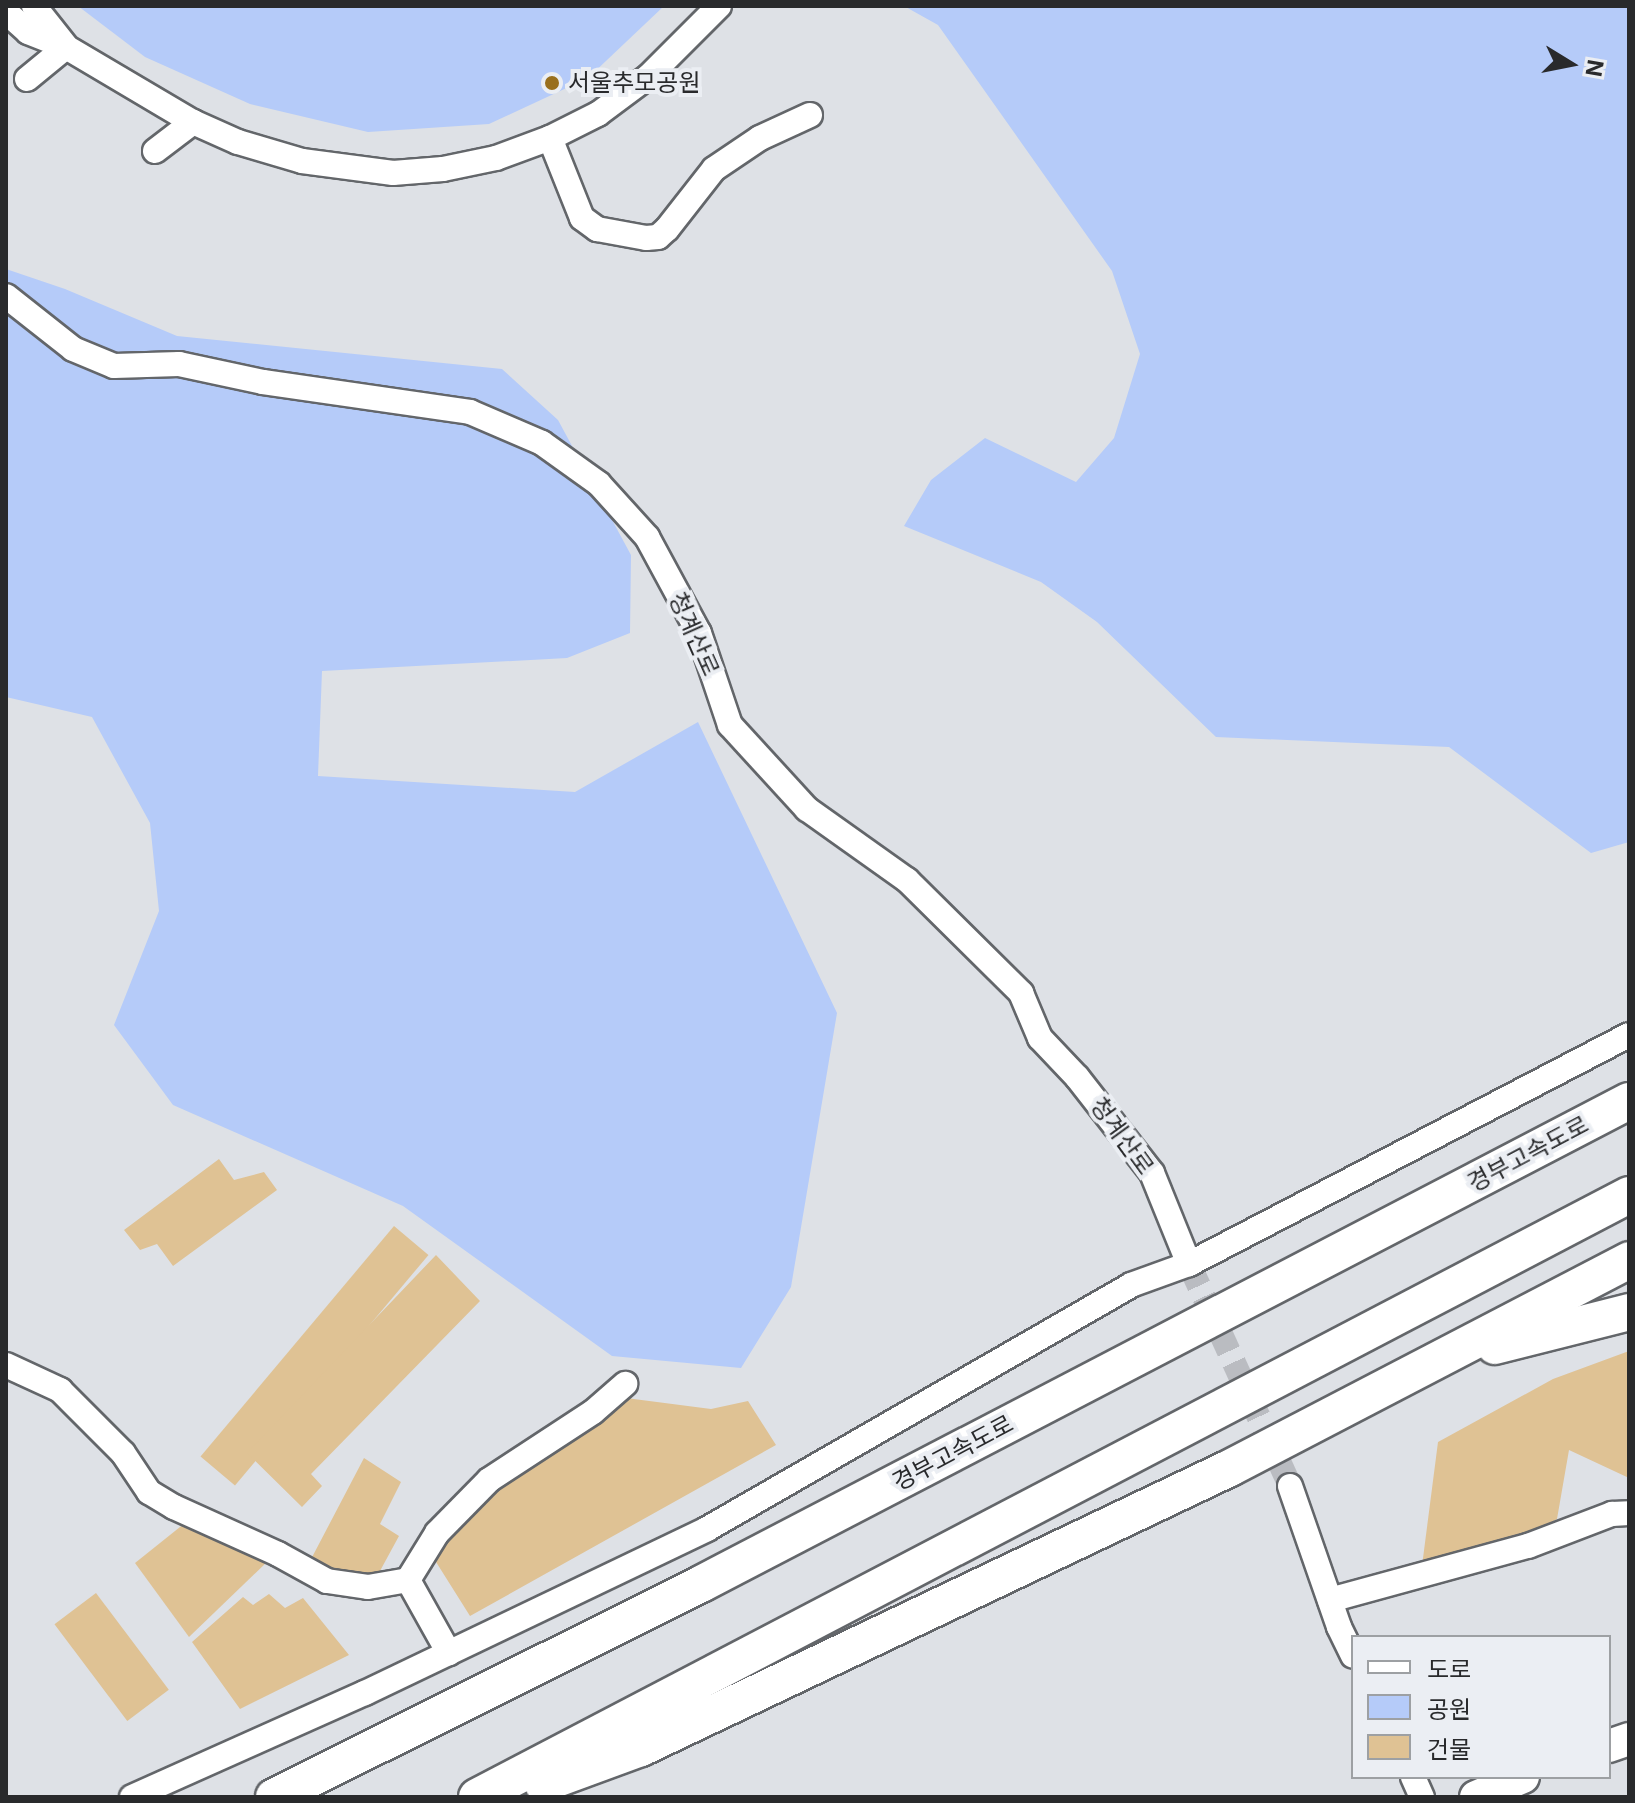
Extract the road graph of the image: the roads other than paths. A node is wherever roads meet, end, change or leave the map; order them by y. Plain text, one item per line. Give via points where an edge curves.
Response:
1 (34, 6) edge
2 (719, 6) edge
3 (6, 12) edge
4 (66, 47) junction
5 (27, 79) dead end
6 (810, 115) dead end
7 (193, 122) junction
8 (550, 138) junction
9 (155, 151) dead end
10 (6, 296) edge
11 (1629, 1035) edge
12 (1629, 1101) edge
13 (1629, 1195) edge
14 (1629, 1260) edge
15 (1189, 1264) junction
16 (1629, 1312) edge
17 (6, 1365) edge
18 (625, 1384) dead end
19 (1303, 1431) junction
20 (1290, 1486) tunnel mouth
21 (1629, 1513) edge
22 (408, 1580) junction
23 (1330, 1600) junction
24 (1351, 1651) edge
25 (449, 1653) junction
26 (1518, 1779) edge
27 (132, 1797) edge
28 (274, 1797) edge
29 (477, 1797) edge
30 (508, 1797) edge
31 (1476, 1797) edge

1 - 4 street
2 - 8 street via 623,98
3 - 4 street via 28,32
4 - 5 street
4 - 7 street
6 - 8 street via 760,138 714,169 658,237 597,229 582,218
7 - 8 street via 302,161 393,173 496,158
7 - 9 street
10 - 15 street, 청계산로 via 73,349 114,366 179,364 263,382 470,412 542,443 599,484 647,537 699,633 730,725 807,809 907,880 1021,993 1040,1038 1152,1173
11 - 15 street
12 - 28 highway, 경부고속도로 via 701,1584
13 - 29 highway
14 - 19 highway
15 - 25 street via 1131,1285 707,1529
16 - 19 highway via 1492,1347
17 - 22 street via 60,1390 123,1453 149,1492 174,1507 327,1581 368,1587
18 - 22 street via 593,1412 489,1480 437,1533
19 - 30 highway via 641,1748
20 - 23 street
21 - 23 street
22 - 25 street
23 - 24 street
25 - 27 street
26 - 31 main road

